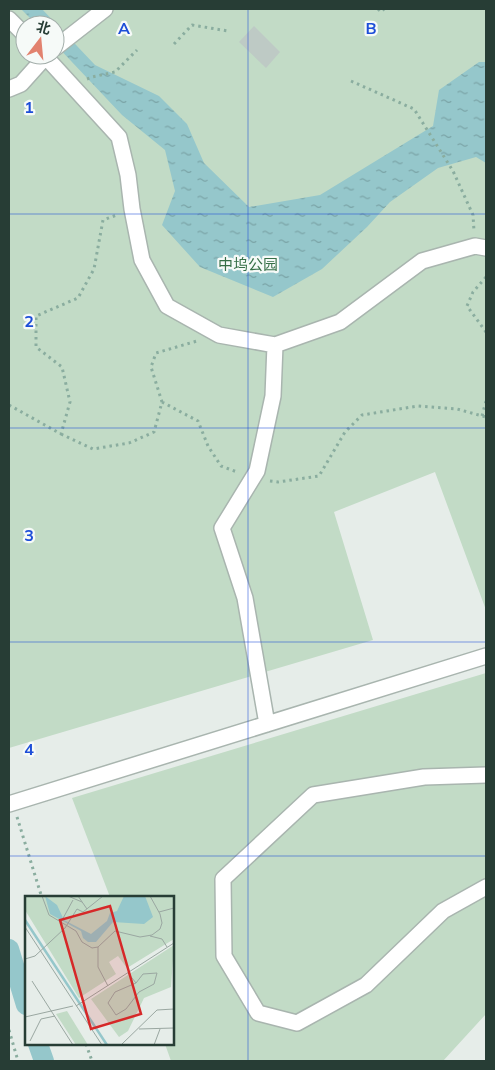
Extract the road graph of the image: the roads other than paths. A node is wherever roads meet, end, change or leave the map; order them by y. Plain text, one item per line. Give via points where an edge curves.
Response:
1 (105, 9) edge
2 (65, 41) edge
3 (38, 65) edge
4 (56, 65) edge
5 (9, 89) edge
6 (481, 247) edge
7 (275, 345) junction
8 (486, 659) edge
9 (267, 724) junction
10 (486, 775) edge
11 (11, 803) edge
12 (486, 887) edge

1 - 2 street
3 - 5 street via 21,84
4 - 7 street via 119,137 142,260 167,306 219,335
6 - 7 street via 422,261 340,322
7 - 9 street via 273,396 257,471 222,528 245,598
8 - 9 street
9 - 11 street
10 - 12 street via 424,777 313,795 223,879 224,956 258,1013 298,1023 366,985 443,912

